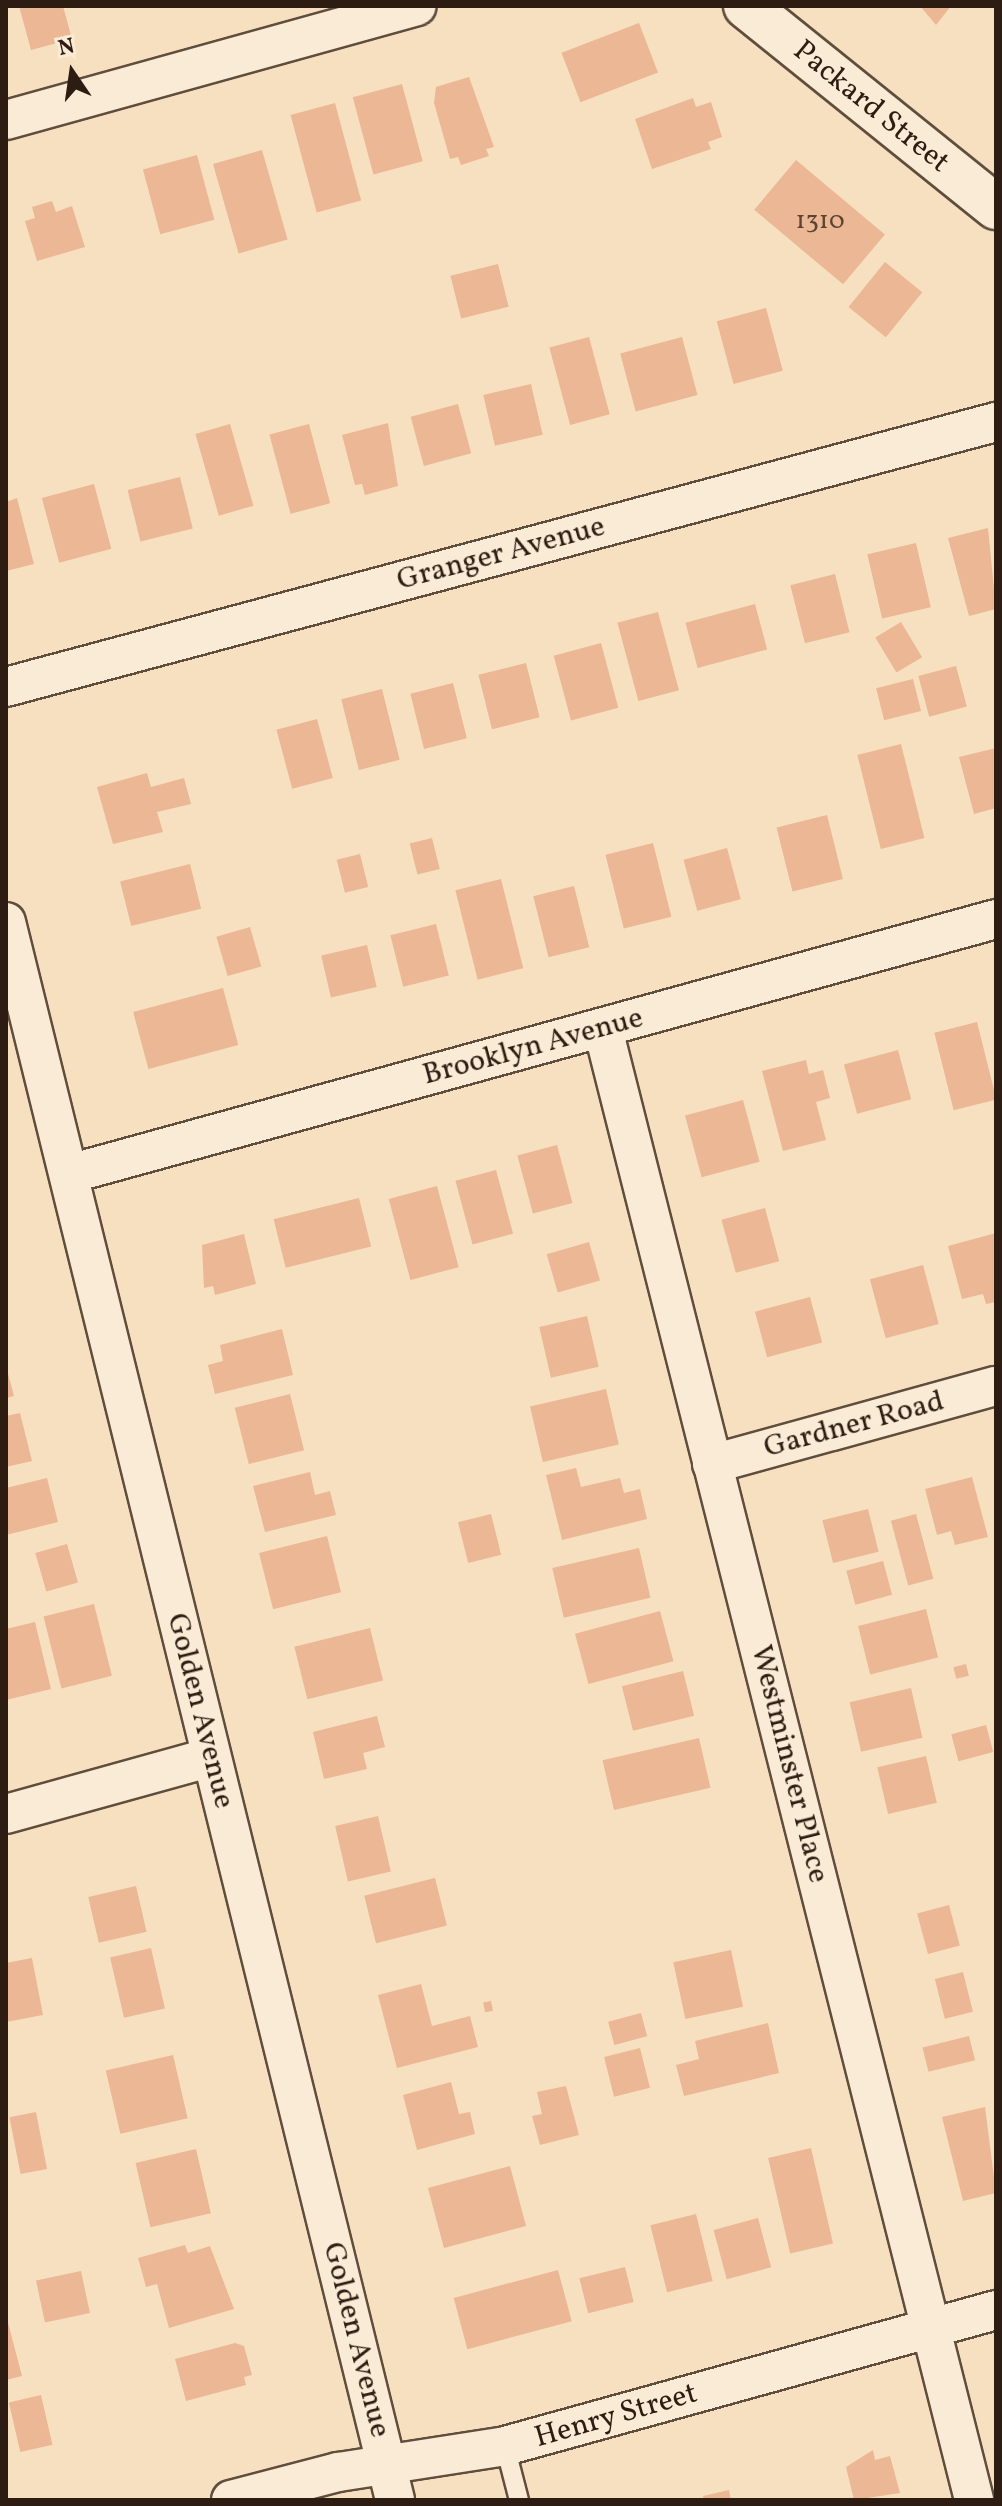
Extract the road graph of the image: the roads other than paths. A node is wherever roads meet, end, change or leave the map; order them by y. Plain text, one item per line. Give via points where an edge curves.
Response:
1 (416, 6) edge
2 (746, 6) edge
3 (360, 13) edge
4 (6, 120) edge
5 (996, 207) edge
6 (996, 422) edge
7 (6, 687) edge
8 (996, 919) edge
9 (6, 922) edge
10 (603, 1029) junction
11 (69, 1174) junction
12 (996, 1386) edge
13 (712, 1464) junction
14 (211, 1757) junction
15 (6, 1814) edge
16 (996, 2310) edge
17 (932, 2327) junction
18 (505, 2446) junction
19 (391, 2484) edge
20 (231, 2500) edge
21 (519, 2500) edge
22 (974, 2500) edge

1 - 3 street
2 - 5 main road, Packard Street
3 - 4 street
6 - 7 street, Granger Avenue
8 - 10 street, Brooklyn Avenue
9 - 11 street, Golden Avenue
10 - 11 street, Brooklyn Avenue
10 - 13 street, Westminster Place
11 - 14 street, Golden Avenue
12 - 13 street, Gardner Road
13 - 17 street, Westminster Place
14 - 15 street
14 - 19 street, Golden Avenue
16 - 17 street, Henry Street
17 - 18 street, Henry Street
17 - 22 street, Westminster Place
18 - 19 street, Henry Street
18 - 21 lane
19 - 20 street, Henry Street

